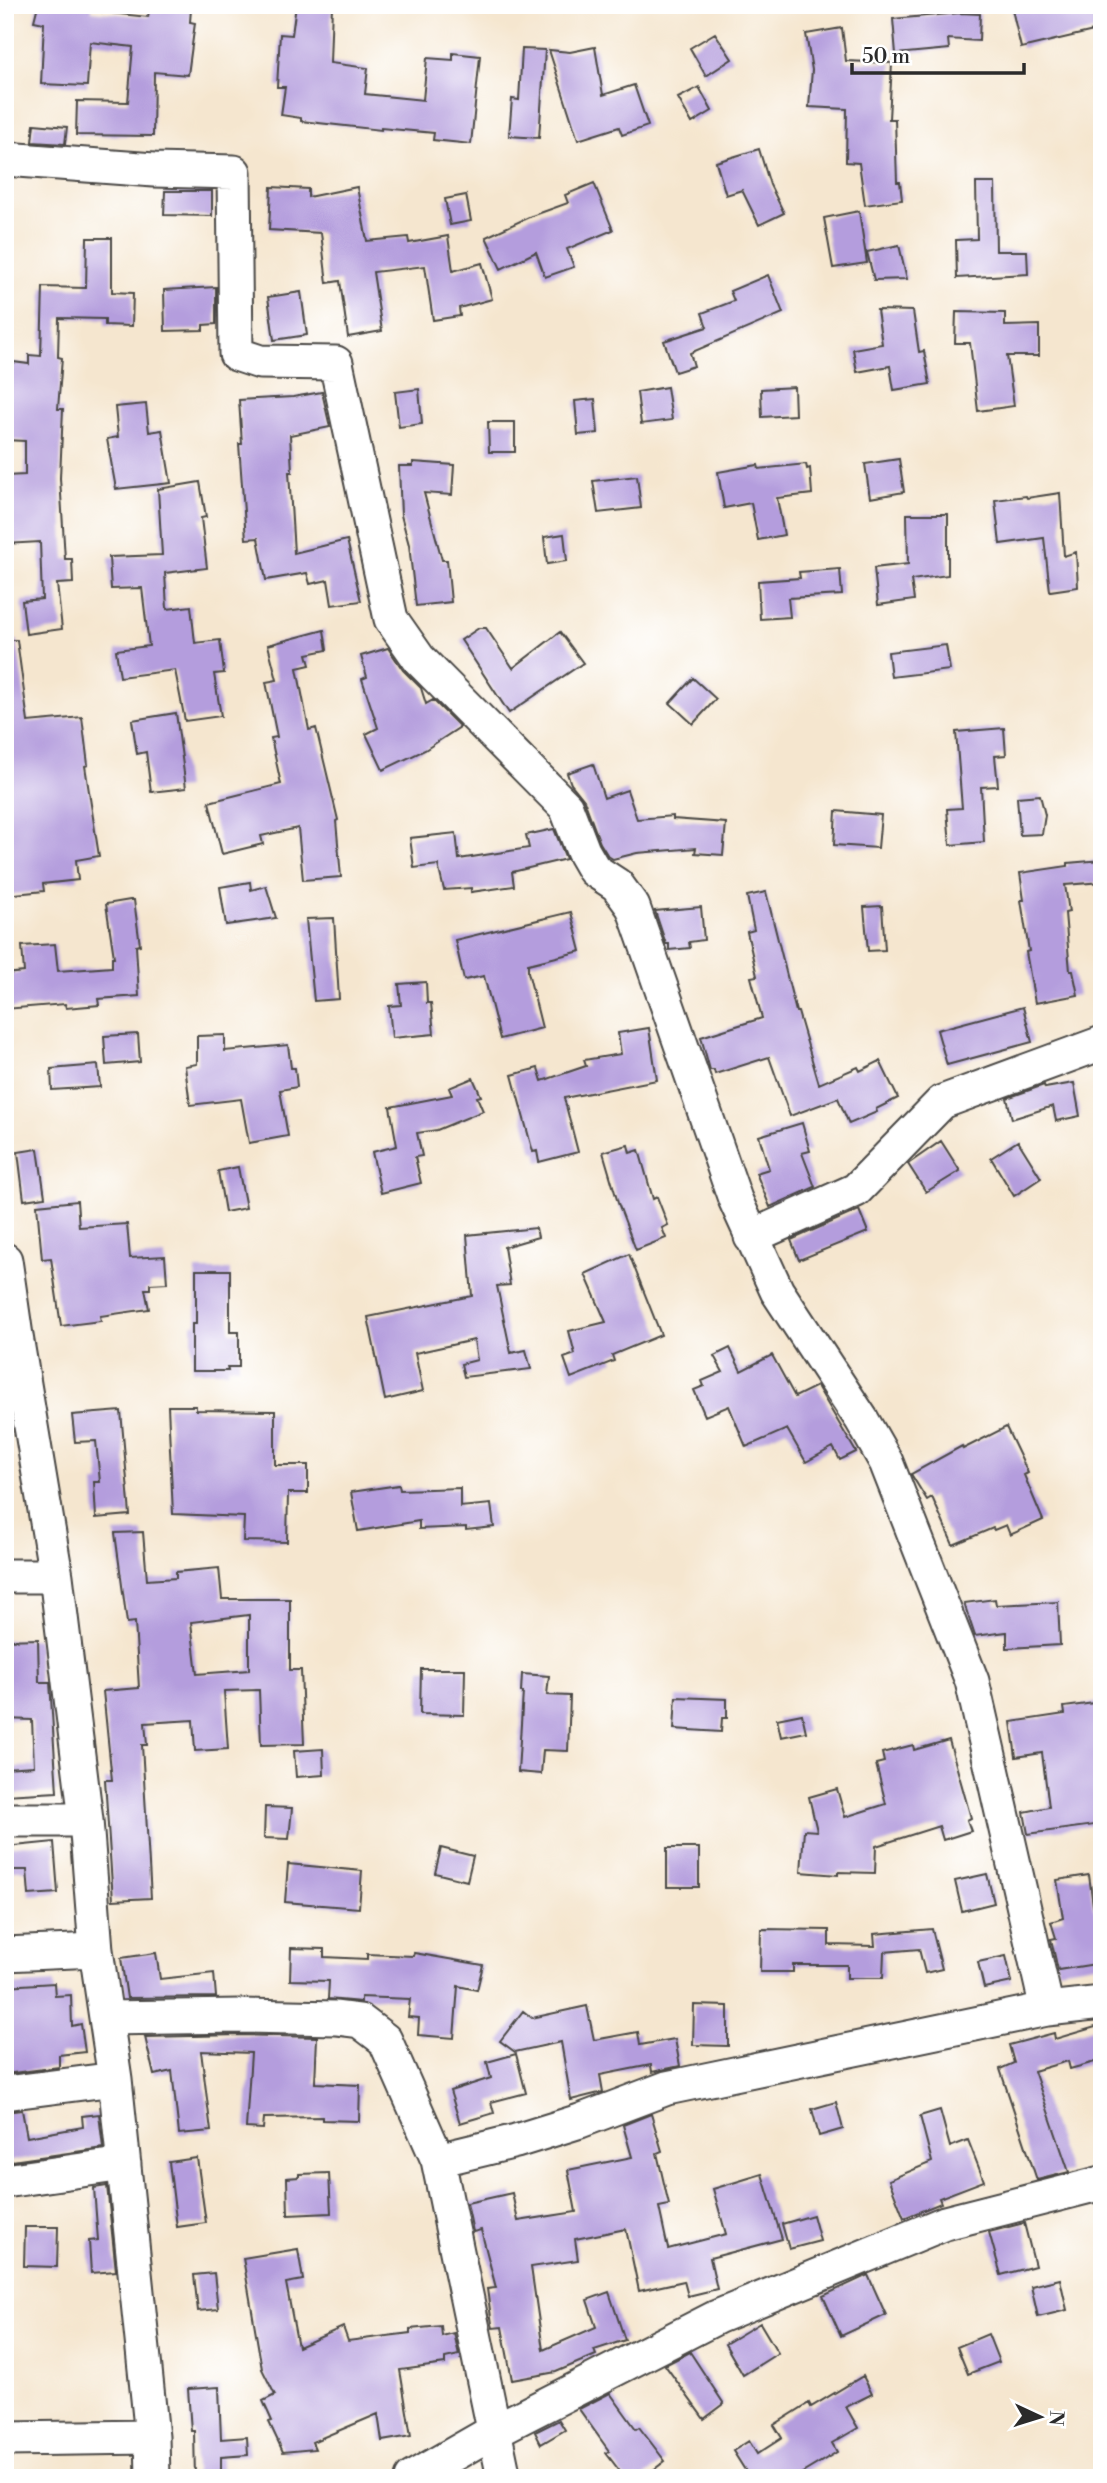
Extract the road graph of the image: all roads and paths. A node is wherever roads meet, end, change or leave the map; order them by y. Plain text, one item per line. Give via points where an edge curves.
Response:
1 (5, 159) edge
2 (1102, 1043) edge
3 (751, 1237) junction
4 (5, 1260) edge
5 (10, 1336) edge
6 (5, 1576) edge
7 (57, 1576) junction
8 (5, 1820) edge
9 (86, 1820) junction
10 (96, 1950) junction
11 (5, 1954) edge
12 (1102, 2003) edge
13 (1047, 2010) junction
14 (106, 2018) junction
15 (116, 2079) junction
16 (5, 2093) edge
17 (438, 2160) junction
18 (124, 2164) junction
19 (5, 2181) edge
20 (1102, 2183) edge
21 (494, 2431) junction
22 (152, 2437) junction
23 (5, 2439) edge
24 (153, 2478) edge
25 (411, 2478) edge
26 (504, 2478) edge

1 - 3 street via 234,172 236,354 260,362 336,363 391,619 419,659 566,807 594,870 617,885 633,907
2 - 3 street via 942,1102 856,1190
3 - 13 street via 777,1291 886,1462 972,1681
4 - 5 street
5 - 7 street
6 - 7 street
7 - 9 street
8 - 9 street
9 - 10 street
10 - 11 street
10 - 14 street
12 - 13 street
13 - 17 street via 667,2088 580,2121
14 - 15 street
14 - 17 street via 241,2016 360,2021 385,2040
15 - 16 street
15 - 18 street
17 - 21 street
18 - 19 street
18 - 22 street
20 - 21 street via 945,2224 717,2316
21 - 25 street
21 - 26 street
22 - 23 street
22 - 24 street

